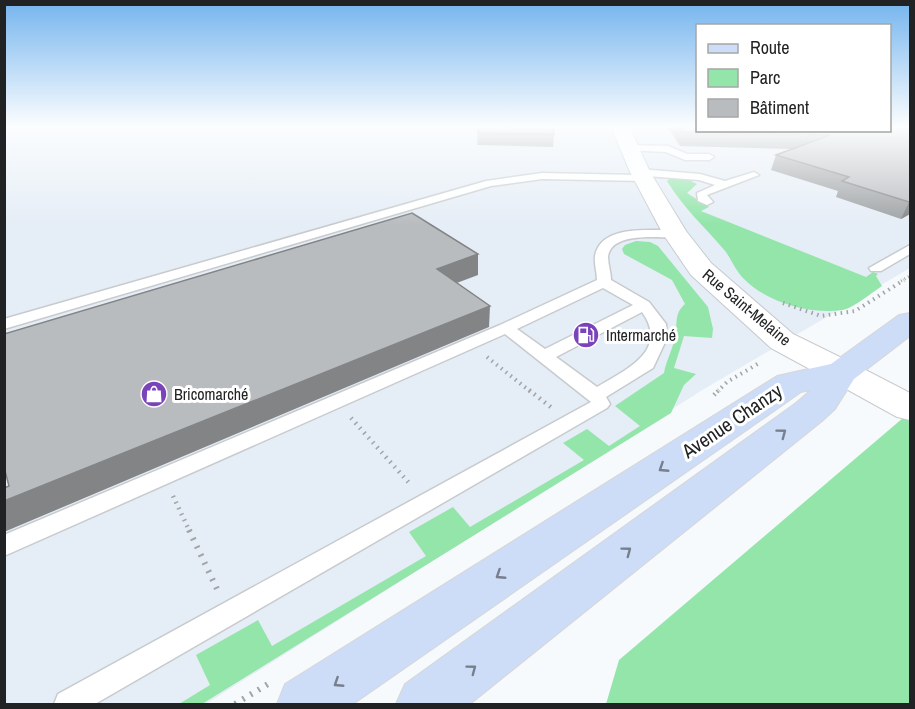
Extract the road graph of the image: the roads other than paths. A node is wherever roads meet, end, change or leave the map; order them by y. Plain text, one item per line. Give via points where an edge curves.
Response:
1 (634, 159) edge
2 (642, 175) junction
3 (754, 176) dead end
4 (726, 185) junction
5 (707, 202) dead end
6 (675, 234) junction
7 (910, 249) edge
8 (876, 268) dead end
9 (604, 282) junction
10 (644, 305) junction
11 (910, 322) edge
12 (4, 324) edge
13 (506, 328) junction
14 (545, 356) junction
15 (842, 372) junction
16 (596, 395) junction
17 (910, 408) edge
18 (4, 546) edge
19 (68, 705) edge
20 (305, 705) edge
21 (425, 705) edge

1 - 2 main road, Rue Saint-Melaine
2 - 4 lane via 700,177
2 - 6 main road, Rue Saint-Melaine
2 - 12 lane via 542,176 490,183
3 - 4 lane
4 - 5 lane via 702,194 702,200
6 - 9 lane via 634,234 611,242 601,255 606,272
6 - 15 main road, Rue Saint-Melaine via 707,275 782,341
7 - 8 lane
9 - 10 lane
9 - 13 lane
10 - 14 lane
10 - 16 lane via 658,324 659,338 647,364
11 - 15 main road
13 - 14 lane
13 - 18 lane
14 - 16 lane
15 - 17 main road, Rue Saint-Melaine
15 -> 20 main road, Avenue Chanzy via 790,382
21 -> 15 main road, Avenue Chanzy via 816,407
16 - 19 lane via 601,404

